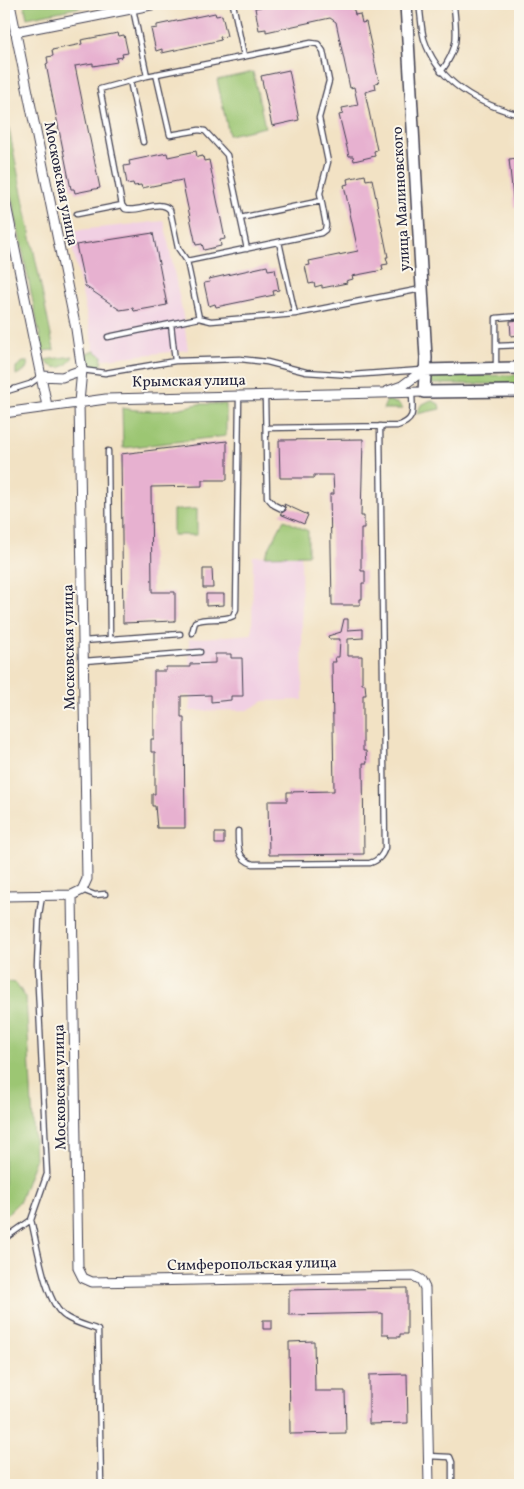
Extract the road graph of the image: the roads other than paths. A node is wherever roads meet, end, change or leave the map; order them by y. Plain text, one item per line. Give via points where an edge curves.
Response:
1 (10, 4) edge
2 (156, 4) edge
3 (233, 4) edge
4 (381, 4) edge
5 (393, 4) edge
6 (406, 4) edge
7 (419, 4) edge
8 (133, 6) edge
9 (454, 7) dead end
10 (15, 32) junction
11 (244, 56) junction
12 (441, 72) junction
13 (156, 74) junction
14 (147, 76) junction
15 (130, 81) junction
16 (520, 115) edge
17 (143, 142) dead end
18 (4, 195) edge
19 (321, 201) junction
20 (122, 205) junction
21 (77, 214) dead end
22 (240, 218) junction
23 (279, 242) junction
24 (247, 249) junction
25 (188, 261) junction
26 (422, 288) junction
27 (294, 314) junction
28 (520, 316) edge
29 (200, 318) junction
30 (171, 324) junction
31 (108, 337) dead end
32 (520, 344) edge
33 (496, 346) junction
34 (175, 362) junction
35 (520, 368) edge
36 (496, 369) junction
37 (82, 370) junction
38 (424, 370) junction
39 (41, 376) junction
40 (520, 391) edge
41 (4, 392) edge
42 (412, 392) junction
43 (424, 392) junction
44 (375, 394) junction
45 (239, 396) junction
46 (265, 396) junction
47 (79, 402) junction
48 (47, 406) junction
49 (4, 413) edge
50 (380, 426) junction
51 (266, 428) junction
52 (108, 451) dead end
53 (282, 509) dead end
54 (192, 633) dead end
55 (180, 634) dead end
56 (110, 639) junction
57 (83, 641) junction
58 (200, 652) dead end
59 (84, 661) junction
60 (238, 831) dead end
61 (82, 890) junction
62 (105, 894) dead end
63 (72, 895) junction
64 (4, 896) edge
65 (42, 896) junction
66 (31, 1220) junction
67 (4, 1239) edge
68 (83, 1278) joint
69 (428, 1456) junction
70 (101, 1485) edge
71 (428, 1485) edge
72 (452, 1485) edge

1 - 10 street, Московская улица
2 - 8 street
3 - 11 lane
4 - 5 lane
6 - 26 street, улица Малиновского
7 - 12 lane via 423,36
8 - 10 street
8 - 14 lane
9 - 12 lane via 457,41
10 - 37 street, Московская улица
11 - 13 lane
11 - 19 lane via 311,43 318,44 323,51 329,81 319,118 328,162
12 - 16 lane via 485,104
13 - 14 lane
13 - 22 lane via 170,135 205,131 227,155
14 - 15 lane
15 - 17 lane
15 - 20 lane via 104,86 100,93
18 - 39 street
19 - 22 lane
19 - 23 lane via 325,230
20 - 21 lane
20 - 25 lane via 131,211 166,206 170,210 178,248
22 - 24 lane
23 - 24 lane
23 - 27 lane
24 - 25 lane
25 - 29 lane
26 - 27 lane
26 - 38 street, улица Малиновского
27 - 29 lane via 211,321
28 - 33 lane via 496,318
29 - 30 lane
30 - 31 lane
30 - 34 lane
32 - 33 lane
33 - 36 lane
34 - 37 lane via 105,374
34 - 38 lane via 240,359 306,372 350,375
35 - 36 street
36 - 38 street
37 - 39 street via 62,377
37 - 47 street, Московская улица
38 - 43 street, улица Малиновского
38 - 44 street, Крымская улица via 402,386
39 - 41 lane via 30,384
39 - 48 street
40 - 43 street, Крымская улица
42 - 43 street, Крымская улица
42 - 44 street, Крымская улица
42 - 50 lane via 412,418 398,426
44 - 46 street, Крымская улица
45 - 46 street, Крымская улица
45 - 47 street, Крымская улица
45 - 54 lane via 236,609 233,616 226,619 195,622
46 - 51 lane
47 - 48 street, Крымская улица
47 - 57 street, Московская улица
48 - 49 street, Крымская улица
50 - 51 lane
50 - 60 lane via 383,855 370,863 253,864 240,856
51 - 53 lane via 267,497
52 - 56 lane
55 - 56 lane
56 - 57 lane
57 - 59 street, Московская улица
58 - 59 lane
59 - 61 street, Московская улица via 87,879
61 - 62 lane via 95,895
61 - 63 street
63 - 65 street
63 - 68 street, Московская улица via 78,1268
64 - 65 street
65 - 66 lane via 37,966 47,1174
66 - 67 lane
66 - 70 lane via 55,1307 64,1317 98,1330
68 - 69 street, Симферопольская улица via 92,1282 414,1276 422,1280 426,1288
69 - 71 street
69 - 72 lane via 450,1457

